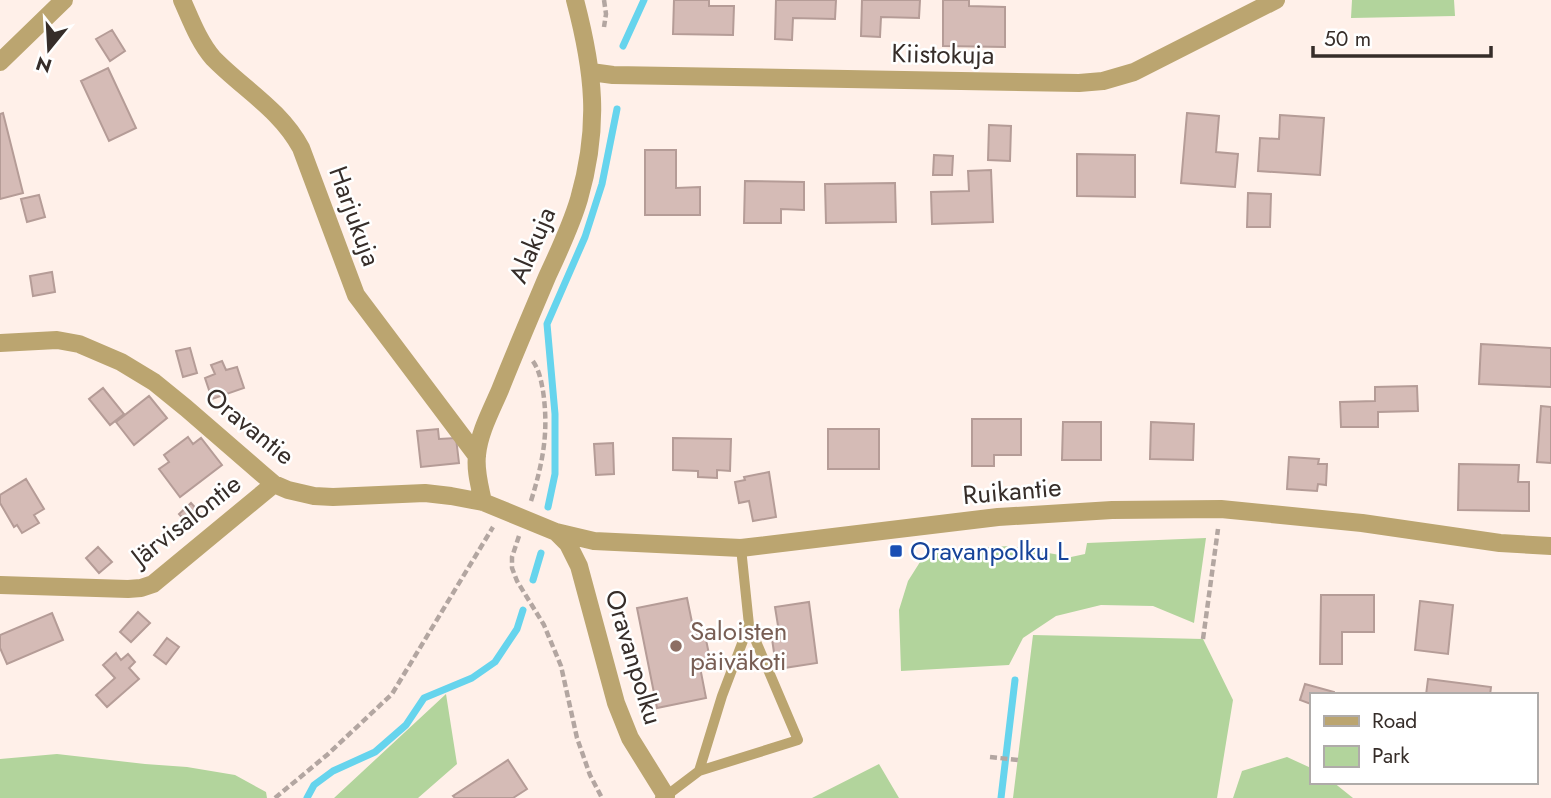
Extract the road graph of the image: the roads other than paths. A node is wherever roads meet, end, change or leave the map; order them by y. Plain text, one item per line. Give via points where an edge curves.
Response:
1 (64, 0) edge
2 (182, 0) edge
3 (575, 0) edge
4 (1276, 0) edge
5 (0, 62) edge
6 (591, 72) junction
7 (0, 343) edge
8 (477, 456) junction
9 (274, 484) junction
10 (483, 502) junction
11 (556, 532) junction
12 (1551, 546) edge
13 (741, 548) junction
14 (0, 586) edge
15 (749, 625) junction
16 (699, 771) junction
17 (665, 797) edge

1 - 5 street
2 - 8 street, Harjukuja via 212,56 292,131 356,295
3 - 6 street, Alakuja
4 - 6 street, Kiistokuja via 1133,72 1102,81
6 - 8 street, Alakuja via 591,144 578,200 481,436
7 - 9 street, Oravantie via 57,340 121,362 175,399
8 - 10 street, Alakuja
9 - 10 street, Oravantie via 314,496 425,493
9 - 14 street, Järvisalontie via 153,584 128,589
10 - 11 street, Ruikantie
11 - 13 street, Ruikantie via 594,541
11 - 17 street, Oravanpolku via 579,566 630,738
12 - 13 street, Ruikantie via 1221,509 998,517
13 - 15 lane
15 - 16 lane
15 - 16 lane via 798,740
16 - 17 lane

